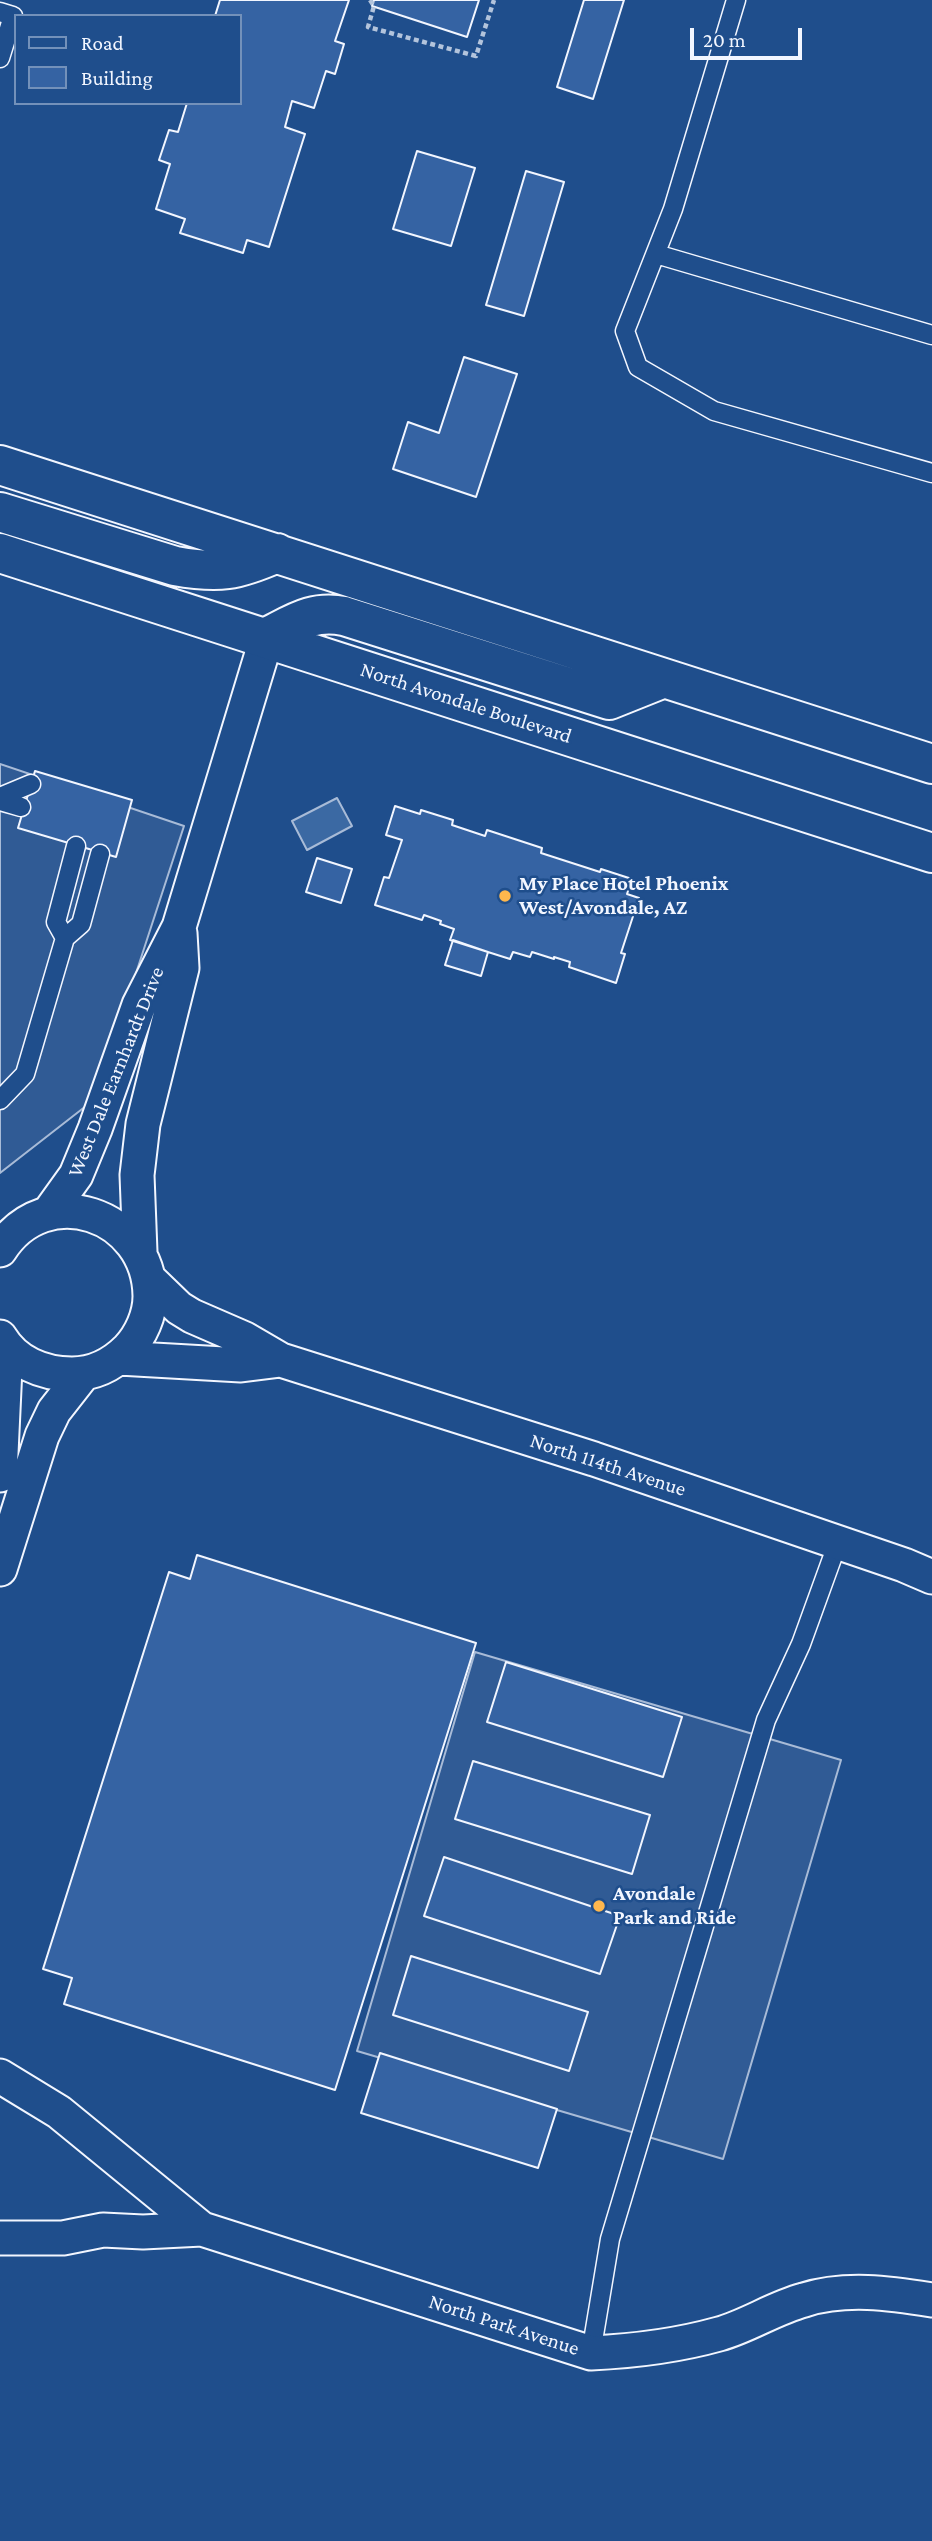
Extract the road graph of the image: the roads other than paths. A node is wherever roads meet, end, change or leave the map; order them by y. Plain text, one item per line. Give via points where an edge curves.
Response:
1 (736, 0) edge
2 (0, 12) edge
3 (0, 58) edge
4 (656, 254) junction
5 (932, 335) edge
6 (0, 465) edge
7 (932, 474) edge
8 (0, 512) edge
9 (0, 553) edge
10 (277, 553) junction
11 (267, 637) junction
12 (664, 678) junction
13 (932, 764) edge
14 (31, 783) dead end
15 (0, 799) edge
16 (21, 807) dead end
17 (76, 846) dead end
18 (932, 853) edge
19 (100, 854) dead end
20 (179, 927) junction
21 (65, 938) junction
22 (0, 1100) edge
23 (24, 1221) edge
24 (0, 1250) edge
25 (145, 1266) junction
26 (3, 1341) edge
27 (119, 1358) junction
28 (281, 1360) junction
29 (83, 1374) junction
30 (0, 1475) edge
31 (0, 1490) edge
32 (838, 1542) junction
33 (2, 1560) edge
34 (932, 1577) edge
35 (0, 2076) edge
36 (202, 2229) junction
37 (0, 2238) edge
38 (932, 2300) edge
39 (591, 2353) junction

1 - 4 lane
2 - 3 lane via 13,16
4 - 5 lane
4 - 7 lane via 625,331 638,366 714,411
6 - 10 main road
8 - 10 main road via 201,570 245,567
9 - 11 main road, North Avondale Boulevard
10 - 12 main road
11 - 12 main road via 325,612 609,700
11 - 18 main road, North Avondale Boulevard
11 - 20 street, West Dale Earnhardt Drive
12 - 13 main road
14 - 15 lane
15 - 16 lane
17 - 21 lane via 56,922
19 - 21 lane via 81,924
20 - 23 street, West Dale Earnhardt Drive via 139,1005 76,1175
20 - 25 street, West Dale Earnhardt Drive via 182,968 155,1072 137,1175
21 - 22 lane via 25,1074
23 - 24 street, West Dale Earnhardt Drive
23 - 25 street via 69,1211 91,1214 127,1236
25 - 27 street, West Dale Earnhardt Drive via 150,1302 145,1323
25 - 28 street via 179,1308
26 - 29 street, West Dale Earnhardt Drive via 28,1365 54,1374
26 - 30 street, West Dale Earnhardt Drive
27 - 28 street via 241,1365
27 - 29 street, West Dale Earnhardt Drive
28 - 32 street, North 114th Avenue
29 - 33 street, West Dale Earnhardt Drive via 41,1436
31 - 33 street, West Dale Earnhardt Drive
32 - 34 street, North 114th Avenue
32 - 39 lane via 801,1643 766,1720 610,2239
35 - 36 street, North Park Avenue via 59,2112
36 - 37 street, North Park Avenue
36 - 39 street, North Park Avenue
38 - 39 street, North Park Avenue via 853,2292 804,2299 722,2334 647,2350

